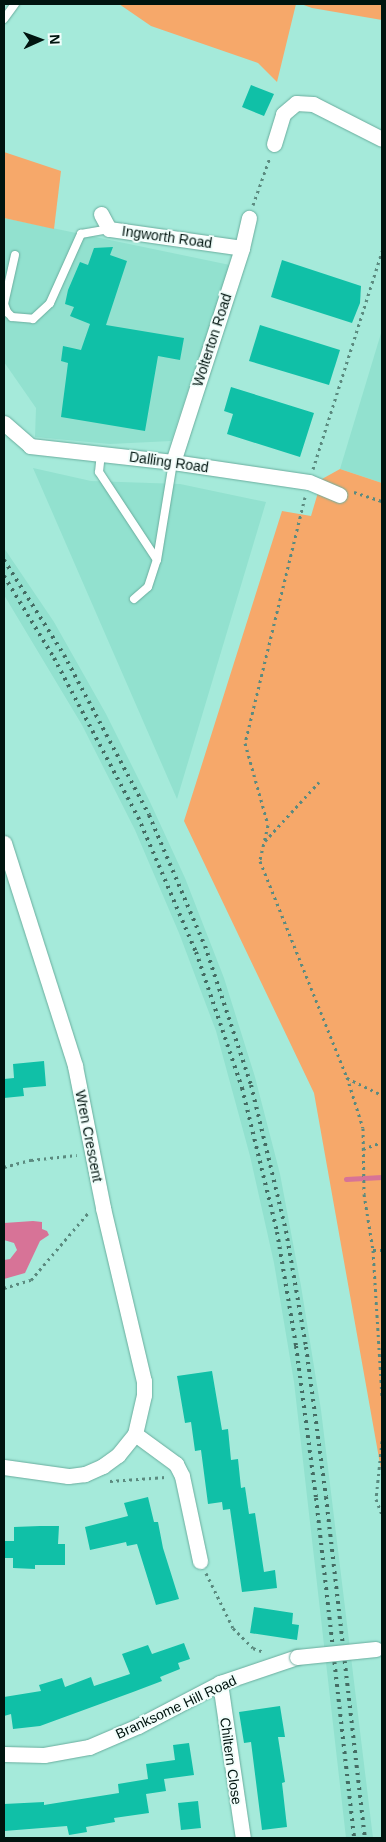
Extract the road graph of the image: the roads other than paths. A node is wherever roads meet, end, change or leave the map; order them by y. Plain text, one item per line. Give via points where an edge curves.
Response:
1 (15, 4) edge
2 (4, 19) edge
3 (382, 139) edge
4 (274, 144) road end
5 (251, 212) road end
6 (101, 214) dead end
7 (109, 229) junction
8 (242, 248) junction
9 (15, 255) dead end
10 (4, 423) edge
11 (102, 453) junction
12 (173, 462) junction
13 (339, 495) road end
14 (157, 560) junction
15 (134, 599) dead end
16 (4, 843) edge
17 (135, 1434) junction
18 (4, 1467) edge
19 (200, 1561) road end
20 (376, 1649) dead end
21 (220, 1683) junction
22 (4, 1754) edge
23 (243, 1838) edge

1 - 2 lane
3 - 4 street via 314,104 296,103 283,114
5 - 8 street, Wolterton Road
6 - 7 street, Ingworth Road
7 - 8 street, Ingworth Road
7 - 9 lane via 81,234 50,303 33,320 12,317 4,304
8 - 12 street, Wolterton Road
10 - 11 street, Dalling Road via 30,446
11 - 12 street, Dalling Road
11 - 14 lane via 99,472
12 - 13 street, Dalling Road via 309,482
12 - 14 lane
14 - 15 lane via 148,588
16 - 17 street, Wren Crescent via 75,1066 103,1208 144,1382
17 - 18 street via 118,1455 85,1474 68,1476
17 - 19 street via 176,1464 182,1476
20 - 21 street, Branksome Hill Road, bridge via 297,1657
21 - 22 street, Branksome Hill Road via 138,1726 89,1747 44,1755
21 - 23 street, Chiltern Close

